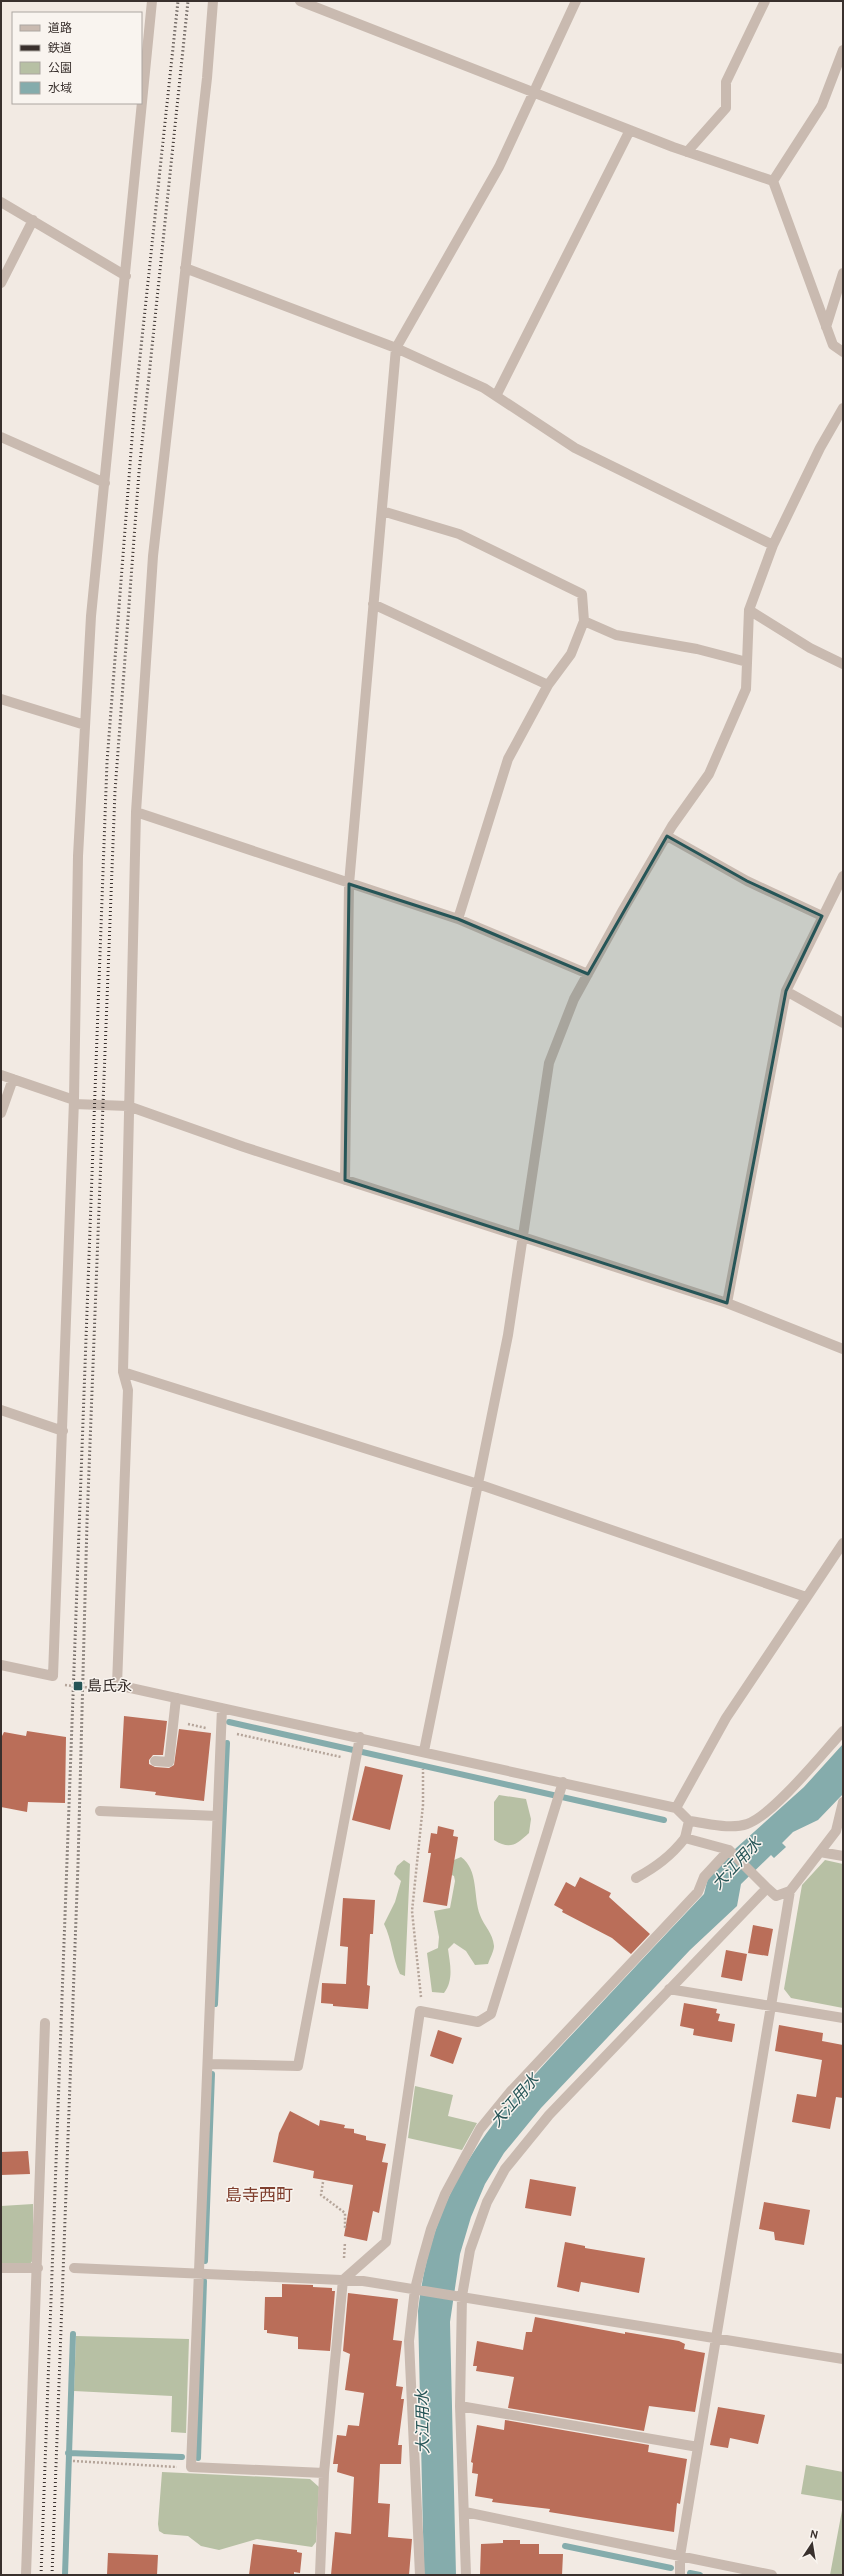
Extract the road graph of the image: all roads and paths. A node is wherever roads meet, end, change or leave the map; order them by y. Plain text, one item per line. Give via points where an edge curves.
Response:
1 (152, 1) edge
2 (213, 1) edge
3 (300, 1) edge
4 (576, 1) edge
5 (765, 1) edge
6 (321, 5) edge
7 (843, 50) edge
8 (534, 92) junction
9 (630, 130) junction
10 (687, 152) junction
11 (773, 182) junction
12 (1, 202) edge
13 (33, 220) junction
14 (185, 268) junction
15 (843, 273) edge
16 (126, 276) junction
17 (1, 283) edge
18 (826, 327) junction
19 (396, 348) junction
20 (843, 352) edge
21 (496, 396) junction
22 (843, 408) edge
23 (1, 437) edge
24 (105, 483) junction
25 (382, 511) junction
26 (773, 545) junction
27 (373, 604) junction
28 (749, 610) junction
29 (584, 621) junction
30 (747, 662) junction
31 (843, 664) edge
32 (548, 685) junction
33 (1, 699) edge
34 (85, 725) junction
35 (136, 812) junction
36 (667, 836) junction
37 (843, 876) edge
38 (349, 884) junction
39 (822, 916) junction
40 (458, 919) junction
41 (588, 974) junction
42 (786, 991) junction
43 (843, 1023) edge
44 (1, 1075) edge
45 (13, 1079) junction
46 (74, 1102) junction
47 (128, 1106) junction
48 (1, 1113) edge
49 (345, 1180) junction
50 (522, 1236) junction
51 (727, 1303) junction
52 (843, 1349) edge
53 (123, 1372) junction
54 (1, 1410) edge
55 (63, 1431) junction
56 (478, 1484) junction
57 (843, 1543) edge
58 (806, 1597) junction
59 (1, 1665) edge
60 (53, 1676) junction
61 (117, 1685) junction
62 (176, 1698) junction
63 (222, 1708) junction
64 (174, 1720) junction
65 (221, 1731) junction
66 (843, 1731) edge
67 (359, 1742) junction
68 (424, 1751) junction
69 (356, 1759) junction
70 (155, 1761) dead end
71 (422, 1773) dead end
72 (561, 1787) junction
73 (843, 1802) edge
74 (676, 1808) junction
75 (100, 1811) dead end
76 (217, 1816) junction
77 (689, 1821) junction
78 (685, 1838) junction
79 (729, 1850) junction
80 (820, 1852) junction
81 (843, 1856) edge
82 (636, 1878) dead end
83 (767, 1888) junction
84 (790, 1890) junction
85 (669, 1988) junction
86 (771, 2006) junction
87 (420, 2011) junction
88 (843, 2018) edge
89 (45, 2022) dead end
90 (208, 2064) junction
91 (323, 2182) dead end
92 (345, 2229) dead end
93 (1, 2268) edge
94 (38, 2268) junction
95 (74, 2268) dead end
96 (199, 2274) junction
97 (343, 2280) junction
98 (417, 2289) junction
99 (459, 2295) junction
100 (716, 2338) junction
101 (843, 2359) edge
102 (460, 2406) junction
103 (698, 2447) junction
104 (73, 2461) dead end
105 (191, 2467) junction
106 (324, 2473) junction
107 (465, 2512) junction
108 (680, 2556) junction
109 (26, 2575) edge
110 (320, 2575) edge
111 (420, 2575) edge
112 (466, 2575) edge
113 (680, 2575) edge
114 (772, 2575) edge

1 - 16 street
2 - 14 street via 207,78
3 - 6 street
4 - 8 street
5 - 10 street via 726,82 726,108
6 - 8 street
7 - 11 street via 822,105
8 - 9 street
8 - 19 street via 499,167
9 - 10 street
9 - 21 street
10 - 11 street
11 - 18 street
12 - 13 street
13 - 16 street
13 - 17 street
14 - 19 street
14 - 35 street via 153,556
15 - 18 street
16 - 24 street
18 - 20 street via 833,345
19 - 21 street via 484,388
19 - 25 street
21 - 26 street via 574,448
22 - 26 street via 820,448
23 - 24 street
24 - 34 street via 91,616
25 - 27 street
25 - 29 street via 459,534 582,594
26 - 28 street
27 - 32 street
27 - 38 street
28 - 30 street
28 - 31 street via 810,648
29 - 30 street via 616,635 697,649
29 - 32 street via 571,654
30 - 36 street via 746,689 709,774
32 - 40 street via 508,759
33 - 34 street
34 - 46 street via 78,856
35 - 38 street
35 - 47 street
36 - 39 street via 747,881
36 - 41 street via 622,910
37 - 39 street
38 - 40 street
38 - 49 street
39 - 42 street
40 - 41 street
41 - 50 street via 574,999 549,1063
42 - 43 street
42 - 51 street
44 - 45 street
45 - 46 street
45 - 48 street
46 - 47 street
46 - 55 street
47 - 49 street
47 - 53 street
49 - 50 street
50 - 51 street
50 - 56 street via 508,1335
51 - 52 street
53 - 56 street
53 - 61 street via 128,1390
54 - 55 street
55 - 60 street
56 - 58 street
56 - 68 street
57 - 58 street
58 - 74 street via 726,1718
59 - 60 street
60 - 61 path via 61,1684 108,1690
61 - 62 street
62 - 63 street
62 - 64 street
63 - 65 street
63 - 67 street
64 - 65 path
64 - 70 street via 168,1762
65 - 69 path
65 - 76 street
66 - 77 street via 765,1814 746,1824 727,1826
67 - 68 street
67 - 69 street
68 - 72 street
69 - 90 street via 298,2066
71 - 87 path via 423,1805 412,1911 422,1988
72 - 74 street
72 - 87 street via 491,2014 478,2022
73 - 80 street via 836,1831
74 - 77 street
75 - 76 street
76 - 90 street
77 - 78 street
78 - 79 street
78 - 82 street via 672,1855
79 - 83 street
79 - 98 street via 704,1877 698,1892 511,2091 480,2129 445,2194 431,2229
80 - 81 street
80 - 84 street
83 - 84 street via 776,1896
83 - 85 street
84 - 86 street
85 - 86 street
85 - 99 street via 549,2115 505,2169 487,2202 470,2250
86 - 88 street
86 - 100 street
87 - 97 street via 386,2242
89 - 94 street
90 - 96 street
91 - 92 path via 321,2195 345,2213
93 - 94 street
94 - 109 street
95 - 96 street
96 - 97 street
96 - 105 street
97 - 98 street
97 - 106 street
98 - 99 street
98 - 111 street via 410,2341
99 - 100 street
99 - 102 street
100 - 101 street
100 - 103 street
102 - 103 street
102 - 107 street
103 - 108 street
104 - 105 path
105 - 106 street
106 - 110 street
107 - 108 street
107 - 112 street
108 - 113 street
108 - 114 street

